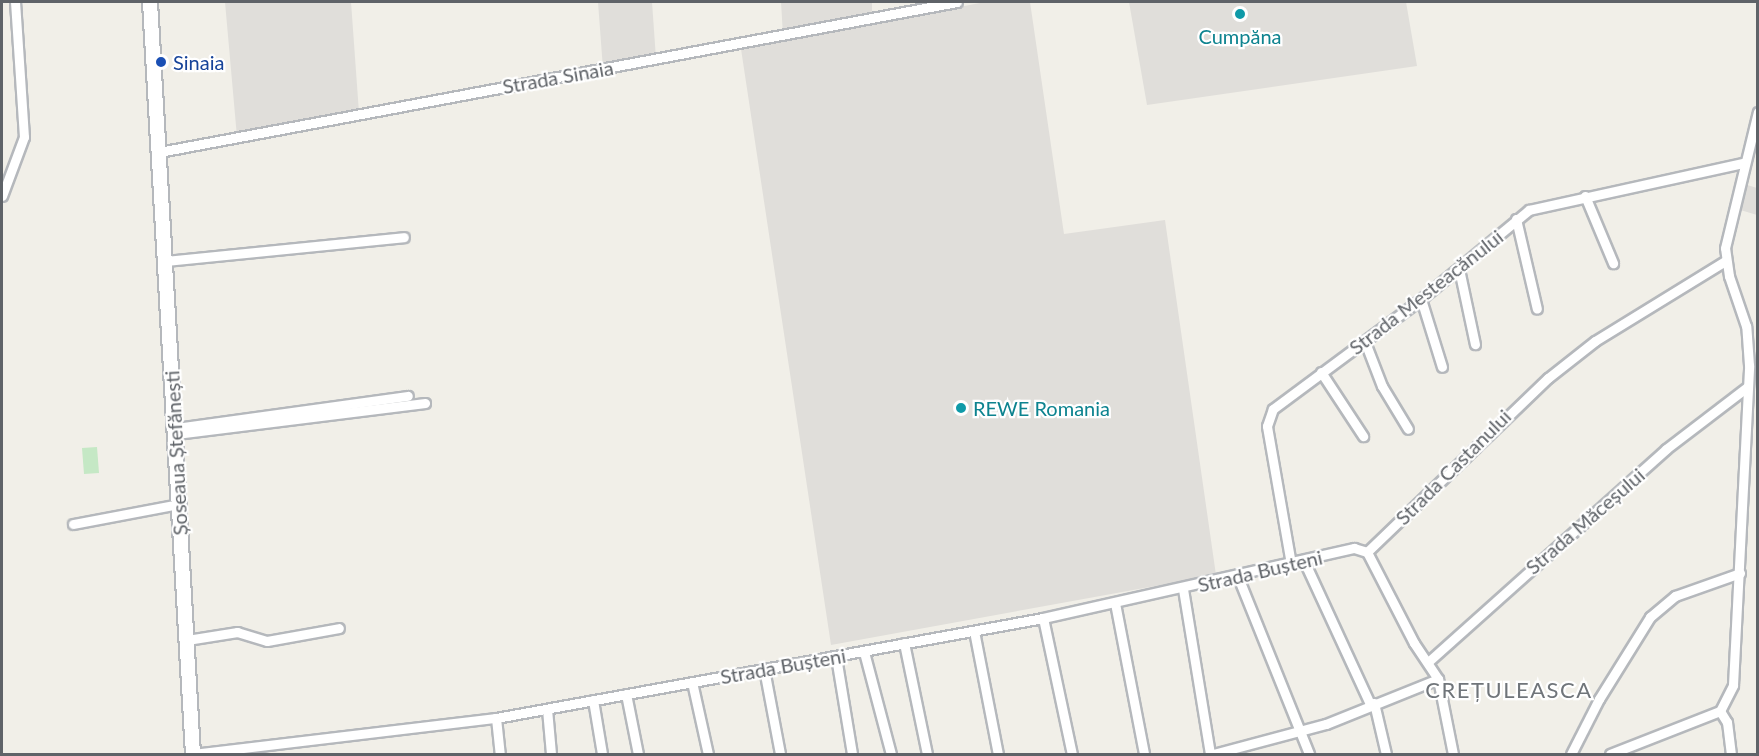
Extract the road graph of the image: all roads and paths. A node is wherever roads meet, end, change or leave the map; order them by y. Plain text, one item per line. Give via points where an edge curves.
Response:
1 (7, 2) edge
2 (150, 2) edge
3 (957, 2) edge
4 (15, 6) edge
5 (1758, 112) edge
6 (159, 152) junction
7 (1743, 163) junction
8 (2, 196) edge
9 (1585, 196) junction
10 (1516, 219) junction
11 (404, 237) dead end
12 (165, 261) junction
13 (1725, 261) junction
14 (1613, 263) dead end
15 (1459, 269) junction
16 (1421, 299) junction
17 (1537, 309) dead end
18 (1365, 342) junction
19 (1475, 344) dead end
20 (1442, 367) dead end
21 (1322, 372) junction
22 (1748, 387) junction
23 (408, 396) dead end
24 (425, 403) dead end
25 (1408, 429) dead end
26 (176, 431) junction
27 (1363, 436) dead end
28 (179, 504) junction
29 (73, 524) dead end
30 (1367, 552) junction
31 (1305, 561) junction
32 (1291, 564) junction
33 (1740, 573) junction
34 (1238, 577) junction
35 (1183, 589) junction
36 (1115, 603) junction
37 (1043, 618) junction
38 (339, 628) dead end
39 (974, 631) junction
40 (186, 640) junction
41 (904, 643) junction
42 (864, 652) junction
43 (836, 657) junction
44 (1428, 662) junction
45 (764, 669) junction
46 (1438, 679) junction
47 (692, 682) junction
48 (626, 694) junction
49 (593, 700) junction
50 (1372, 703) junction
51 (547, 709) junction
52 (1720, 711) junction
53 (496, 718) junction
54 (1302, 729) junction
55 (193, 754) edge
56 (500, 754) edge
57 (551, 754) edge
58 (602, 754) edge
59 (638, 754) edge
60 (708, 754) edge
61 (780, 754) edge
62 (852, 754) edge
63 (891, 754) edge
64 (927, 754) edge
65 (998, 754) edge
66 (1072, 754) edge
67 (1144, 754) edge
68 (1212, 754) edge
69 (1309, 754) edge
70 (1386, 754) edge
71 (1453, 754) edge
72 (1572, 754) edge
73 (1610, 754) edge
74 (1731, 754) edge

1 - 4 street
2 - 6 main road, Șoseaua Ștefănești
3 - 6 street, Strada Sinaia
4 - 8 street via 24,137
5 - 7 street
6 - 12 main road, Șoseaua Ștefănești
7 - 9 street, Strada Mesteacănului
7 - 13 street
9 - 10 street, Strada Mesteacănului via 1536,208
9 - 14 street
10 - 15 street, Strada Mesteacănului
10 - 17 street
11 - 12 street
12 - 26 main road, Șoseaua Ștefănești
13 - 22 street via 1746,326
13 - 30 street, Strada Castanului via 1595,341 1548,378
15 - 16 street, Strada Mesteacănului
15 - 19 street
16 - 18 street, Strada Mesteacănului
16 - 20 street
18 - 21 street, Strada Mesteacănului
18 - 25 street via 1382,386
21 - 27 street
21 - 32 street, Strada Mesteacănului via 1273,409 1267,419
22 - 33 street
22 - 44 street, Strada Măceșului via 1666,449
23 - 26 street
24 - 26 street
26 - 28 main road, Șoseaua Ștefănești
28 - 29 street
28 - 40 main road, Șoseaua Ștefănești
30 - 31 street, Strada Bușteni via 1354,548
30 - 44 street via 1414,643
31 - 32 street, Strada Bușteni
31 - 50 street
32 - 34 street, Strada Bușteni
33 - 52 street via 1733,684
33 - 72 street via 1675,596 1650,617 1599,699
34 - 35 street, Strada Bușteni
34 - 54 street
35 - 36 street, Strada Bușteni
35 - 68 street
36 - 37 street, Strada Bușteni
36 - 67 street
37 - 39 street, Strada Bușteni
37 - 66 street
38 - 40 street via 267,641 237,632
39 - 41 street, Strada Bușteni
39 - 65 street
40 - 55 main road, Șoseaua Ștefănești
41 - 42 street, Strada Bușteni
41 - 64 street
42 - 43 street, Strada Bușteni
42 - 63 street
43 - 45 street, Strada Bușteni
43 - 62 street
44 - 46 street
45 - 47 street, Strada Bușteni
45 - 61 street
46 - 50 street
46 - 71 street
47 - 48 street, Strada Bușteni
47 - 60 street
48 - 49 street, Strada Bușteni
48 - 59 street
49 - 51 street, Strada Bușteni
49 - 58 street
50 - 54 street via 1326,724
50 - 70 street
51 - 53 street, Strada Bușteni
51 - 57 street
52 - 73 street
52 - 74 street via 1727,722
53 - 55 street, Strada Bușteni
53 - 56 street
54 - 68 street
54 - 69 street

